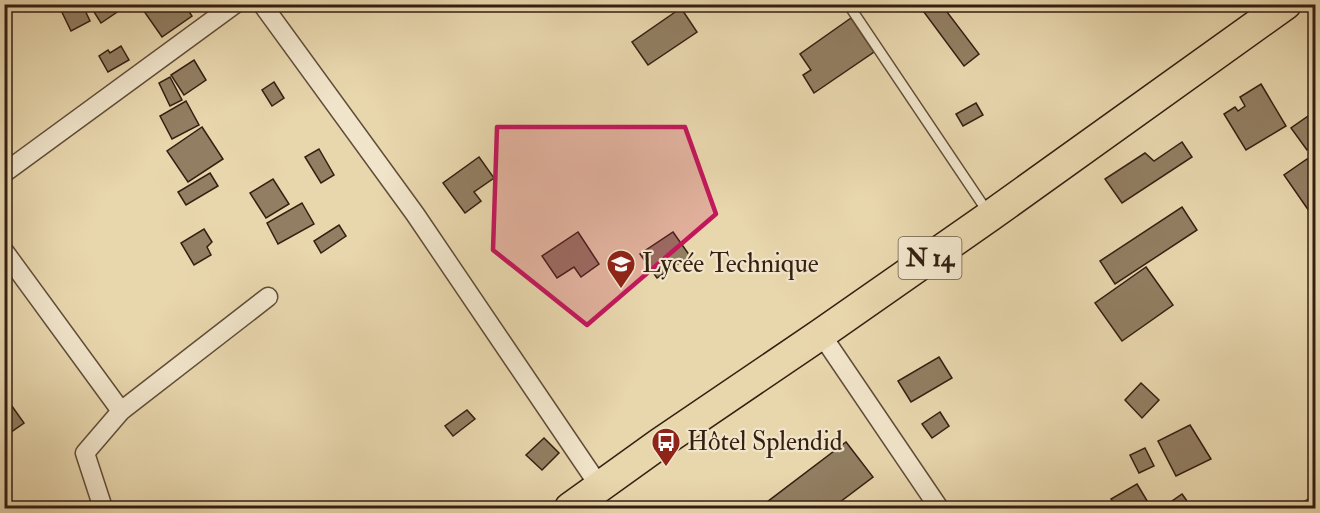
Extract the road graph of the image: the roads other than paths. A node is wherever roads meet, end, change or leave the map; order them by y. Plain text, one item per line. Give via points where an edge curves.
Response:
1 (235, 4) edge
2 (262, 4) edge
3 (848, 4) edge
4 (1286, 4) edge
5 (4, 172) edge
6 (990, 216) junction
7 (4, 251) edge
8 (268, 297) dead end
9 (822, 334) junction
10 (121, 411) junction
11 (600, 488) junction
12 (1316, 500) edge
13 (104, 508) edge
14 (570, 508) edge
15 (939, 508) edge
16 (1304, 508) edge

1 - 5 street
2 - 11 street via 415,214
3 - 6 lane
4 - 6 main road, N 14
6 - 9 main road, N 14
7 - 10 street
8 - 10 street
9 - 11 main road, N 14
9 - 15 street
10 - 13 street via 85,453
11 - 14 main road, N 14
12 - 16 lane

